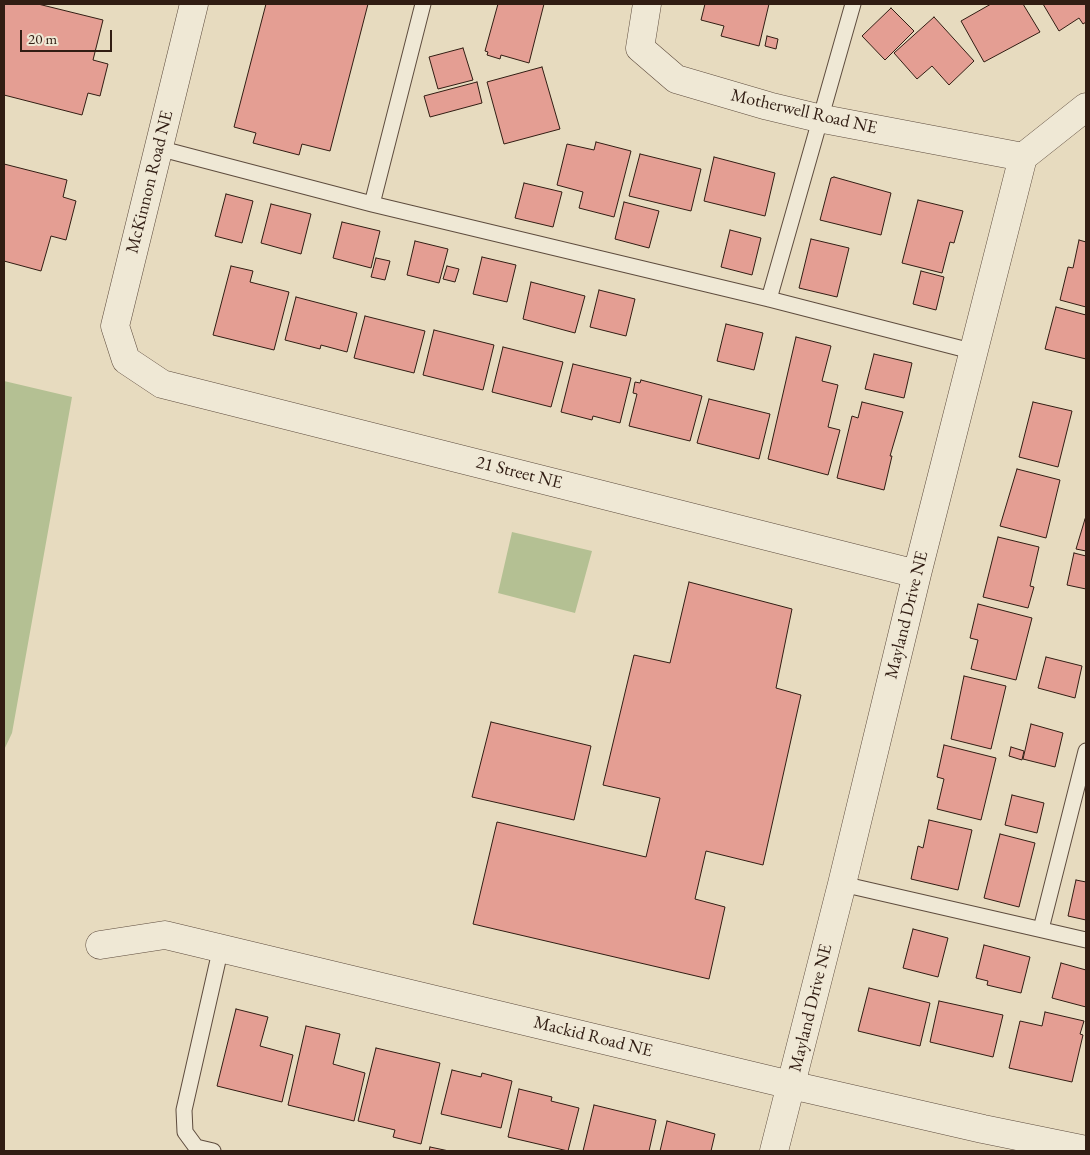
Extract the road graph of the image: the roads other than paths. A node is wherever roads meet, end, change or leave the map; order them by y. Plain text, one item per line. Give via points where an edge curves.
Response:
1 (194, 4) edge
2 (423, 4) edge
3 (647, 4) edge
4 (853, 4) edge
5 (1086, 108) edge
6 (818, 118) junction
7 (158, 148) junction
8 (1023, 157) junction
9 (372, 204) junction
10 (769, 298) junction
11 (975, 352) junction
12 (126, 360) joint
13 (917, 574) junction
14 (1086, 751) edge
15 (842, 884) junction
16 (1041, 930) junction
17 (1086, 940) edge
18 (100, 945) dead end
19 (221, 947) junction
20 (791, 1085) junction
21 (1086, 1150) edge
22 (212, 1151) edge
23 (774, 1151) edge

1 - 7 street, McKinnon Road NE
2 - 9 lane
3 - 6 street, Motherwell Road NE via 640,48 676,79
4 - 6 lane
5 - 8 street
6 - 8 street, Motherwell Road NE
6 - 10 lane
7 - 9 lane
7 - 12 street, McKinnon Road NE via 116,326
8 - 11 street, Mayland Drive NE
9 - 10 lane
10 - 11 lane
11 - 13 street, Mayland Drive NE
12 - 13 street, 21 Street NE via 162,384
13 - 15 street, Mayland Drive NE
14 - 16 lane
15 - 16 lane
15 - 20 street, Mayland Drive NE
16 - 17 lane
18 - 19 street, Mackid Road NE via 165,935
19 - 20 street, Mackid Road NE
19 - 22 lane via 184,1110 185,1132 196,1147
20 - 21 street, Mackid Road NE
20 - 23 street, Mayland Drive NE

